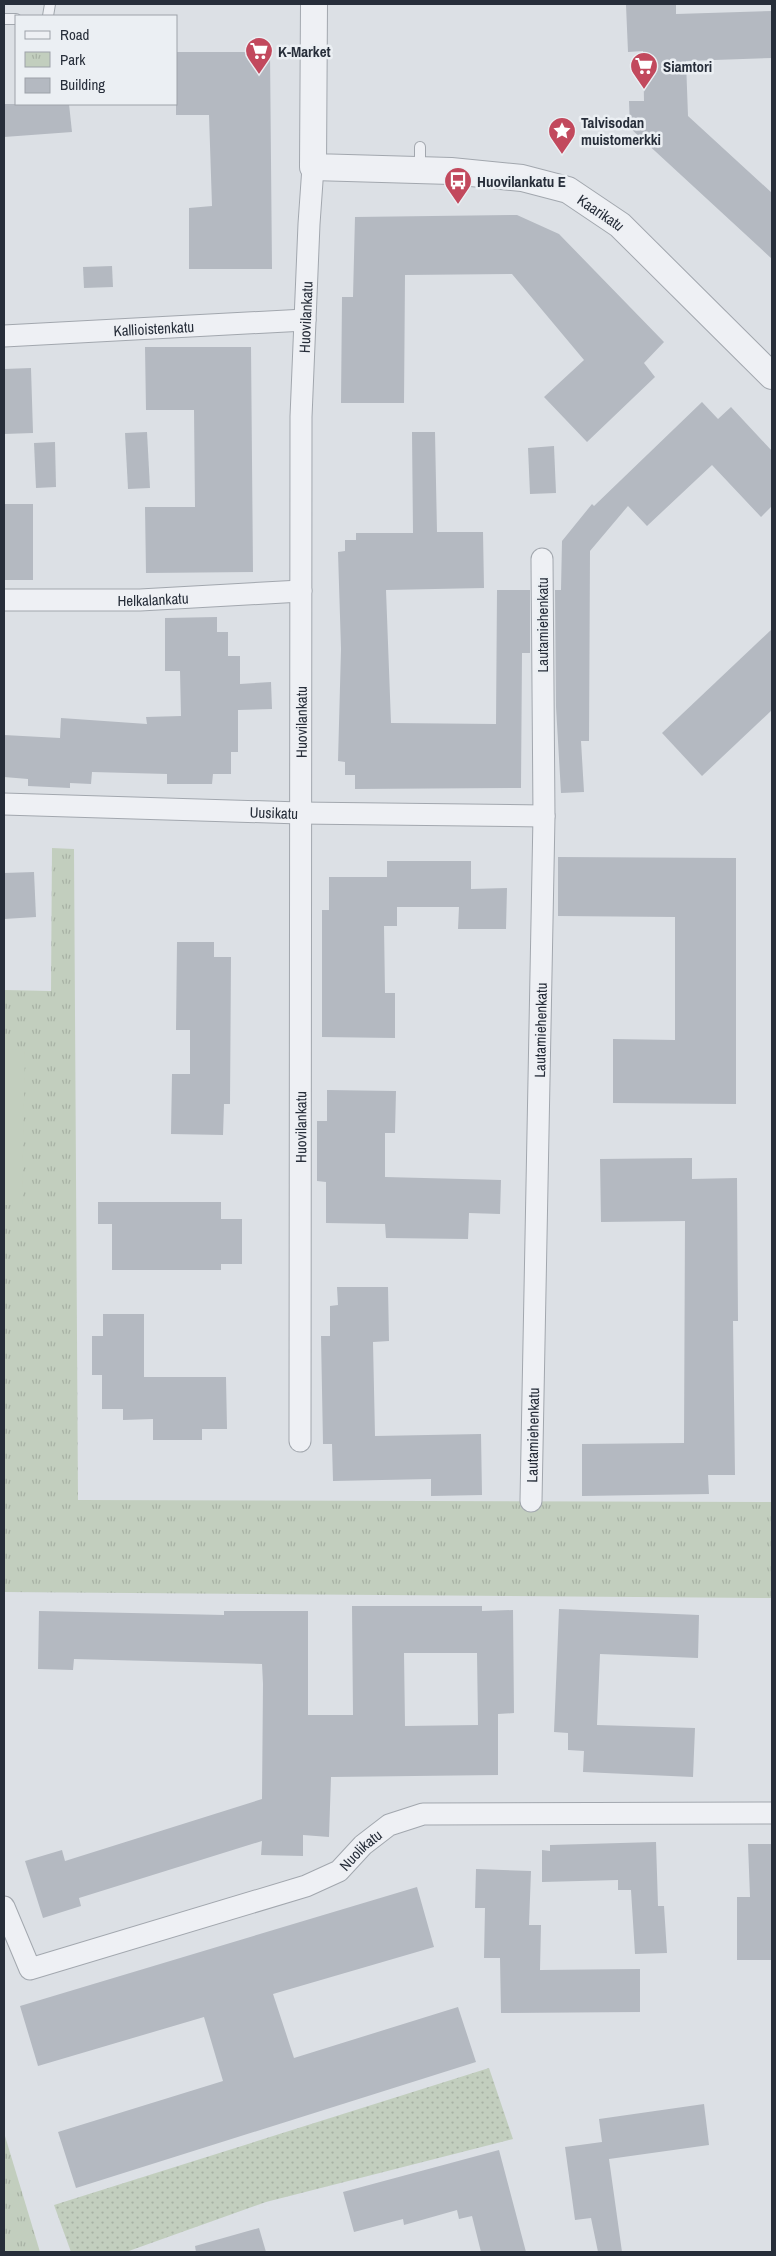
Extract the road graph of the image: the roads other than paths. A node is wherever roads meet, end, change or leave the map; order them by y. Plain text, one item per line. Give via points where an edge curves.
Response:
1 (314, 4) edge
2 (313, 167) junction
3 (305, 320) junction
4 (4, 336) edge
5 (772, 376) edge
6 (542, 559) dead end
7 (301, 591) junction
8 (4, 600) edge
9 (4, 804) edge
10 (300, 813) junction
11 (544, 816) junction
12 (300, 1441) dead end
13 (531, 1501) dead end
14 (772, 1813) edge
15 (4, 1907) edge

1 - 2 street, Huovilankatu
2 - 3 street, Huovilankatu
2 - 5 street, Kaarikatu via 420,158 451,171 522,178 568,190 620,225
3 - 4 street, Kallioistenkatu
3 - 7 street, Huovilankatu via 301,417
6 - 11 street, Lautamiehenkatu
7 - 8 street, Helkalankatu via 140,600
7 - 10 street, Huovilankatu
9 - 10 street, Uusikatu
10 - 11 street, Uusikatu
10 - 12 street, Huovilankatu
11 - 13 street, Lautamiehenkatu
14 - 15 street, Nuolikatu via 423,1814 389,1825 339,1871 306,1886 30,1969

